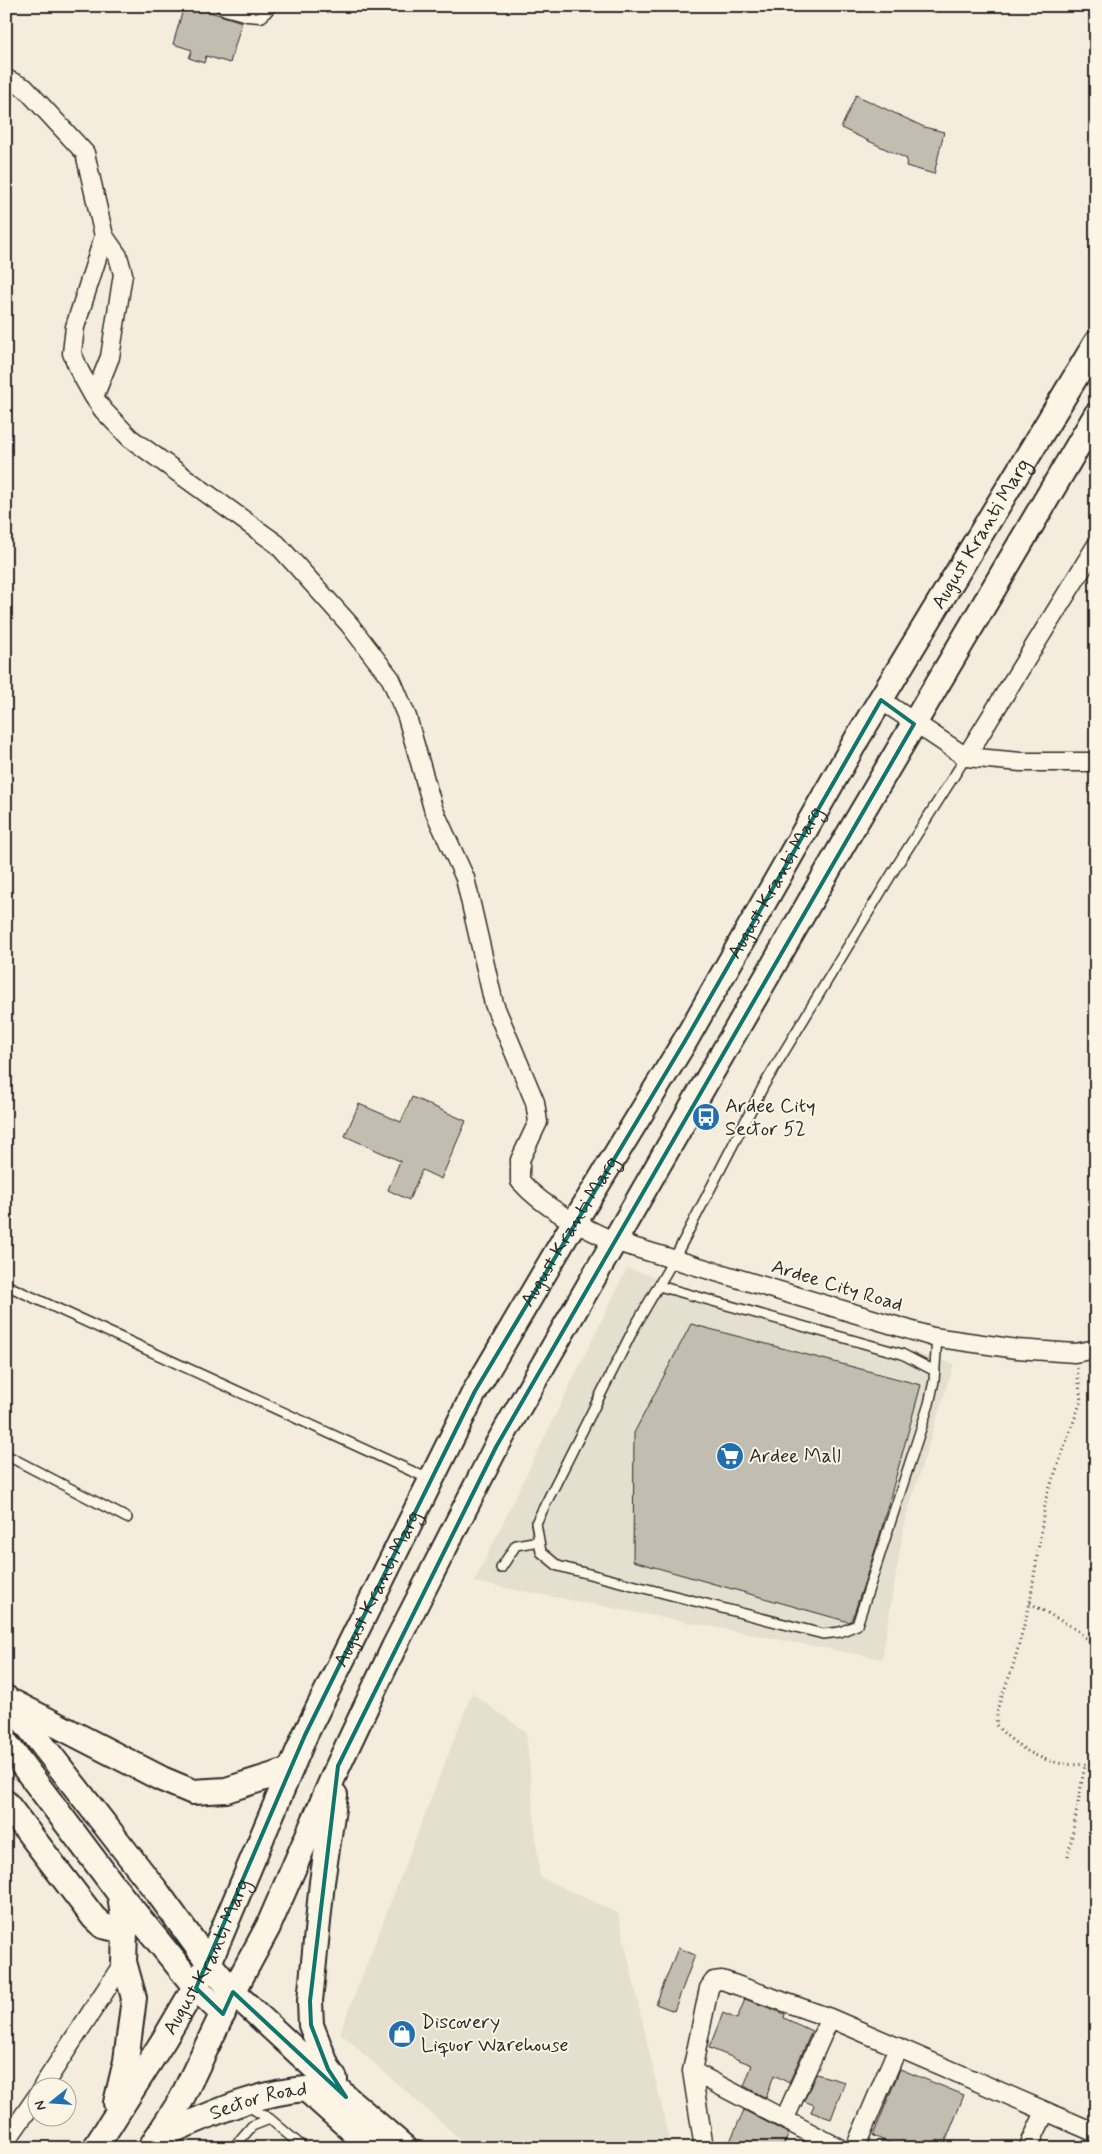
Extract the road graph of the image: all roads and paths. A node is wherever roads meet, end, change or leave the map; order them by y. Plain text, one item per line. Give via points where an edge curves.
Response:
1 (226, 6) edge
2 (266, 6) edge
3 (6, 79) edge
4 (104, 236) junction
5 (1096, 343) edge
6 (94, 397) junction
7 (1096, 415) edge
8 (1096, 546) edge
9 (880, 700) junction
10 (914, 724) junction
11 (966, 757) junction
12 (1096, 762) edge
13 (574, 1224) junction
14 (613, 1241) junction
15 (674, 1259) junction
16 (6, 1285) edge
17 (659, 1286) junction
18 (937, 1337) junction
19 (1096, 1349) edge
20 (1074, 1353) junction
21 (935, 1371) junction
22 (6, 1455) edge
23 (431, 1480) junction
24 (127, 1518) dead end
25 (540, 1541) junction
26 (500, 1568) dead end
27 (1030, 1603) junction
28 (1096, 1648) edge
29 (6, 1698) edge
30 (6, 1743) edge
31 (1096, 1762) edge
32 (1085, 1765) junction
33 (338, 1766) junction
34 (290, 1770) junction
35 (6, 1803) edge
36 (1068, 1857) dead end
37 (119, 1893) junction
38 (125, 1931) junction
39 (124, 1962) junction
40 (209, 1963) junction
41 (196, 1988) junction
42 (234, 1992) junction
43 (223, 2014) junction
44 (830, 2018) junction
45 (898, 2047) junction
46 (692, 2071) junction
47 (50, 2076) edge
48 (346, 2097) junction
49 (241, 2102) junction
50 (28, 2110) edge
51 (1045, 2112) junction
52 (785, 2118) junction
53 (270, 2119) junction
54 (112, 2120) junction
55 (1096, 2133) edge
56 (6, 2142) edge
57 (153, 2142) edge
58 (95, 2148) edge
59 (233, 2148) edge
60 (304, 2148) edge
61 (372, 2148) edge
62 (405, 2148) edge
63 (704, 2148) edge
64 (840, 2148) edge
65 (855, 2148) edge
66 (1028, 2148) edge

1 - 2 street via 260,13
3 - 4 street via 25,88 86,153
4 - 6 street via 118,256 123,274 110,356
4 - 6 street via 75,327 72,353
5 - 9 main road, August Kranti Marg
6 - 13 street, Ardee City Road via 130,438 277,544 349,624 391,679 407,716 433,808 465,878 494,1004 535,1102 538,1122 520,1160 520,1181
7 - 10 main road, August Kranti Marg
8 - 11 street
9 - 10 street
9 - 13 main road, August Kranti Marg via 685,1041
10 - 11 street
10 - 14 main road, August Kranti Marg
11 - 12 street via 1021,762
11 - 15 lane via 764,1085
13 - 14 street, Ardee City Road
13 - 23 main road, August Kranti Marg via 475,1391
14 - 15 street, Ardee City Road
14 - 33 main road, August Kranti Marg via 496,1447 394,1647
15 - 17 lane
15 - 18 street, Ardee City Road
16 - 23 lane
17 - 21 lane via 902,1354
17 - 25 lane via 634,1328 536,1523
18 - 20 street, Ardee City Road via 1017,1350
18 - 21 lane
19 - 20 street, Ardee City Road
20 - 27 path via 1081,1401 1046,1498
21 - 25 lane via 929,1404 857,1625 823,1634 558,1566 542,1552
22 - 24 lane
23 - 34 main road, August Kranti Marg
25 - 26 lane via 516,1545
27 - 28 path via 1077,1630
27 - 32 path via 998,1707 996,1725 1009,1740 1044,1761
29 - 34 main road via 193,1792 226,1790
29 - 40 main road, Sector Road
30 - 37 main road
31 - 32 path
32 - 36 path
33 - 42 main road, August Kranti Marg via 268,1927
33 - 48 main road via 310,2001 311,2025 328,2069
34 - 40 main road, August Kranti Marg
35 - 38 main road via 94,1918 103,1926
37 - 38 main road
37 - 41 main road
38 - 39 main road
39 - 47 street
39 - 54 main road via 134,1998 126,2062
40 - 41 main road, August Kranti Marg
40 - 42 main road, Sector Road
41 - 43 main road
41 - 54 main road, August Kranti Marg
42 - 43 main road, August Kranti Marg
42 - 48 main road, Sector Road
43 - 57 main road, August Kranti Marg via 182,2100
44 - 45 street
44 - 46 street via 722,1980 714,1981 709,1988
44 - 52 street
45 - 51 street
45 - 65 street
46 - 52 street
46 - 63 street
48 - 62 main road, Sector Road
49 - 53 lane
49 - 57 main road, Sector Road
49 - 61 main road, Sector Road via 270,2093 306,2089
50 - 56 street
51 - 55 street
51 - 66 street
52 - 64 street
53 - 59 lane via 248,2129
53 - 60 lane
54 - 58 main road, August Kranti Marg

